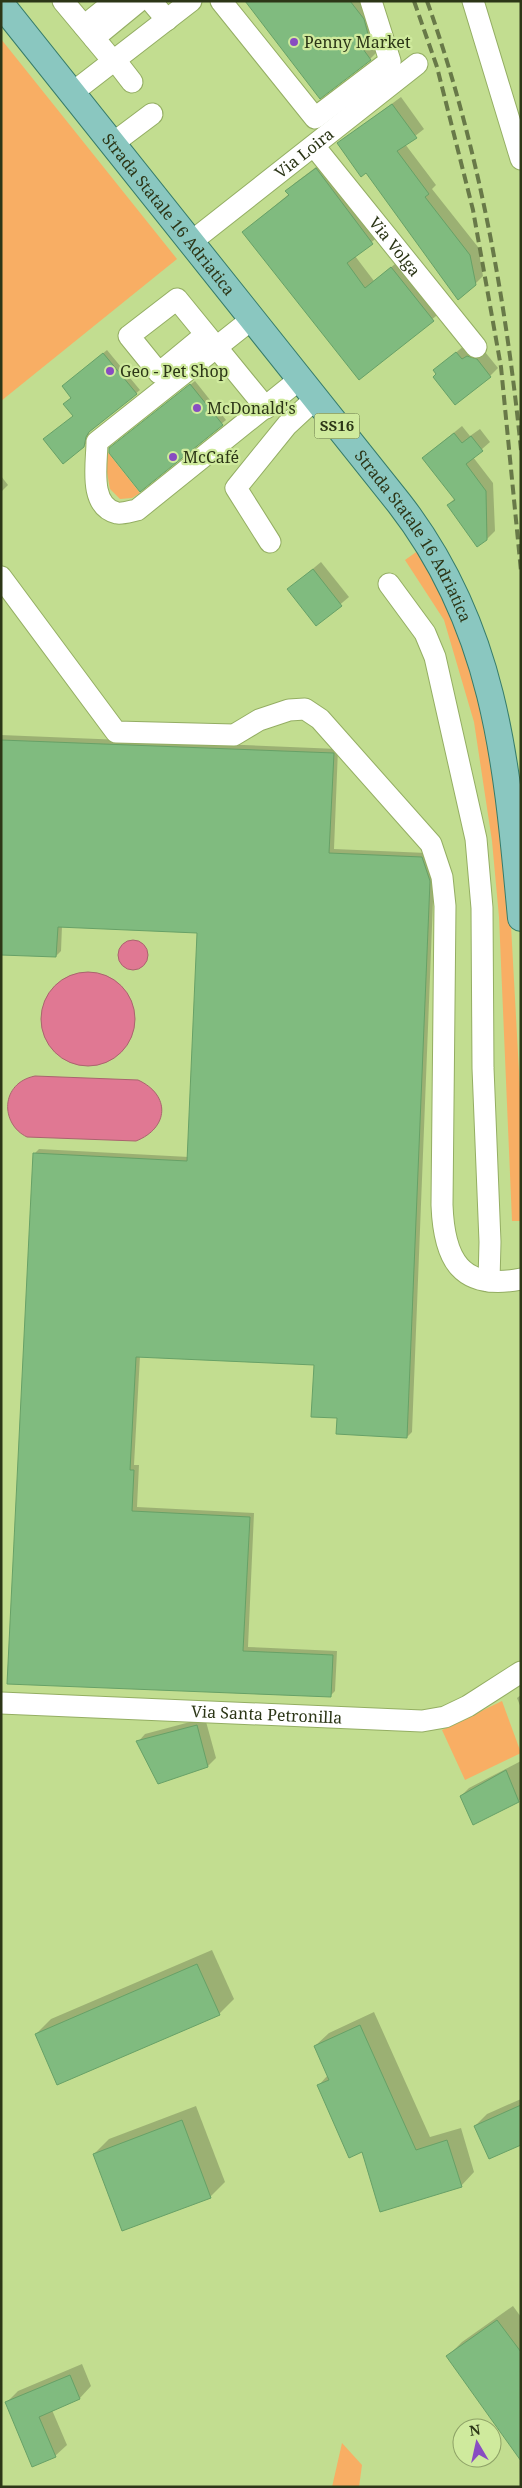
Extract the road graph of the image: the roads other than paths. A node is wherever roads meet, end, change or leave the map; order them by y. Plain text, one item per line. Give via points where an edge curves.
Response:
1 (115, 1) edge
2 (139, 1) edge
3 (151, 1) edge
4 (191, 1) edge
5 (221, 1) edge
6 (371, 1) edge
7 (473, 1) edge
8 (65, 2) edge
9 (1, 4) edge
10 (167, 20) junction
11 (89, 32) junction
12 (114, 61) junction
13 (417, 64) dead end
14 (132, 82) dead end
15 (72, 93) junction
16 (152, 114) dead end
17 (112, 144) junction
18 (314, 146) junction
19 (521, 159) edge
20 (191, 242) junction
21 (252, 319) junction
22 (210, 341) junction
23 (476, 347) dead end
24 (308, 389) junction
25 (266, 408) junction
26 (270, 542) dead end
27 (1, 577) edge
28 (389, 584) dead end
29 (521, 918) edge
30 (521, 1279) edge
31 (490, 1281) junction
32 (521, 1672) edge
33 (1, 1703) edge

1 - 11 street
2 - 11 street
3 - 10 street
4 - 10 street
5 - 6 street via 315,118 390,61
7 - 19 street
8 - 11 street
9 - 15 main road, Strada Statale 16 Adriatica / SS16
10 - 12 street
11 - 12 street
12 - 14 street
12 - 15 street
13 - 18 street, Via Loira
15 - 17 main road, Strada Statale 16 Adriatica / SS16
16 - 17 street
17 - 20 main road, Strada Statale 16 Adriatica / SS16
18 - 20 street, Via Loira
18 - 23 street, Via Volga
20 - 21 main road, Strada Statale 16 Adriatica / SS16
21 - 22 street
21 - 24 main road, Strada Statale 16 Adriatica / SS16
22 - 25 street
22 - 25 street via 97,442 97,493 105,504 118,513 137,510
24 - 25 street
24 - 26 street via 287,425 236,488
24 - 29 main road, Strada Statale 16 Adriatica / SS16 via 422,535 447,578 469,627 502,741
27 - 31 street via 116,732 234,736 259,720 288,710 305,709 320,719 431,844 442,877 445,906 442,1205 445,1240 453,1259 462,1269
28 - 31 street via 425,633 435,657 476,838 482,908
30 - 31 street
32 - 33 street, Via Santa Petronilla via 445,1717 422,1721

